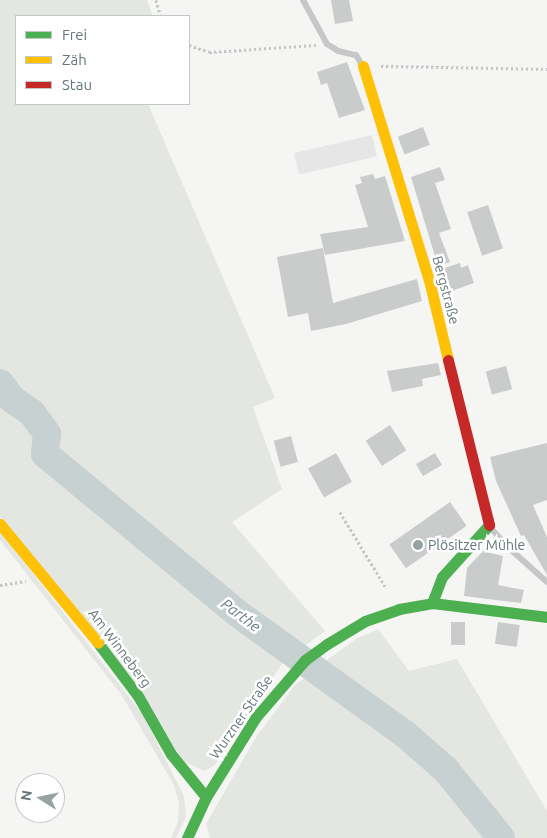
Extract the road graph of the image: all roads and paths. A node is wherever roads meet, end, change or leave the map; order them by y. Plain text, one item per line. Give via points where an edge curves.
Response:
1 (156, 0) edge
2 (303, 0) edge
3 (162, 15) edge
4 (327, 44) junction
5 (190, 45) edge
6 (363, 66) junction
7 (547, 69) edge
8 (340, 512) dead end
9 (0, 524) edge
10 (489, 525) junction
11 (46, 579) junction
12 (547, 582) edge
13 (0, 585) edge
14 (385, 586) dead end
15 (432, 604) junction
16 (547, 617) edge
17 (206, 797) junction
18 (187, 838) edge

1 - 3 path
2 - 4 lane
4 - 5 path via 209,52
4 - 6 lane via 338,51 356,55
6 - 7 path
6 - 10 street, Bergstraße via 429,280
8 - 14 path
9 - 11 street, Am Winneberg
10 - 12 lane, Bergstraße via 508,548
10 - 15 street via 442,577
11 - 13 path
11 - 17 street, Am Winneberg via 138,696 171,754
15 - 16 street, Wurzner Straße
15 - 17 street, Wurzner Straße via 398,609 365,621 305,660 256,717
17 - 18 street, Wurzner Straße

